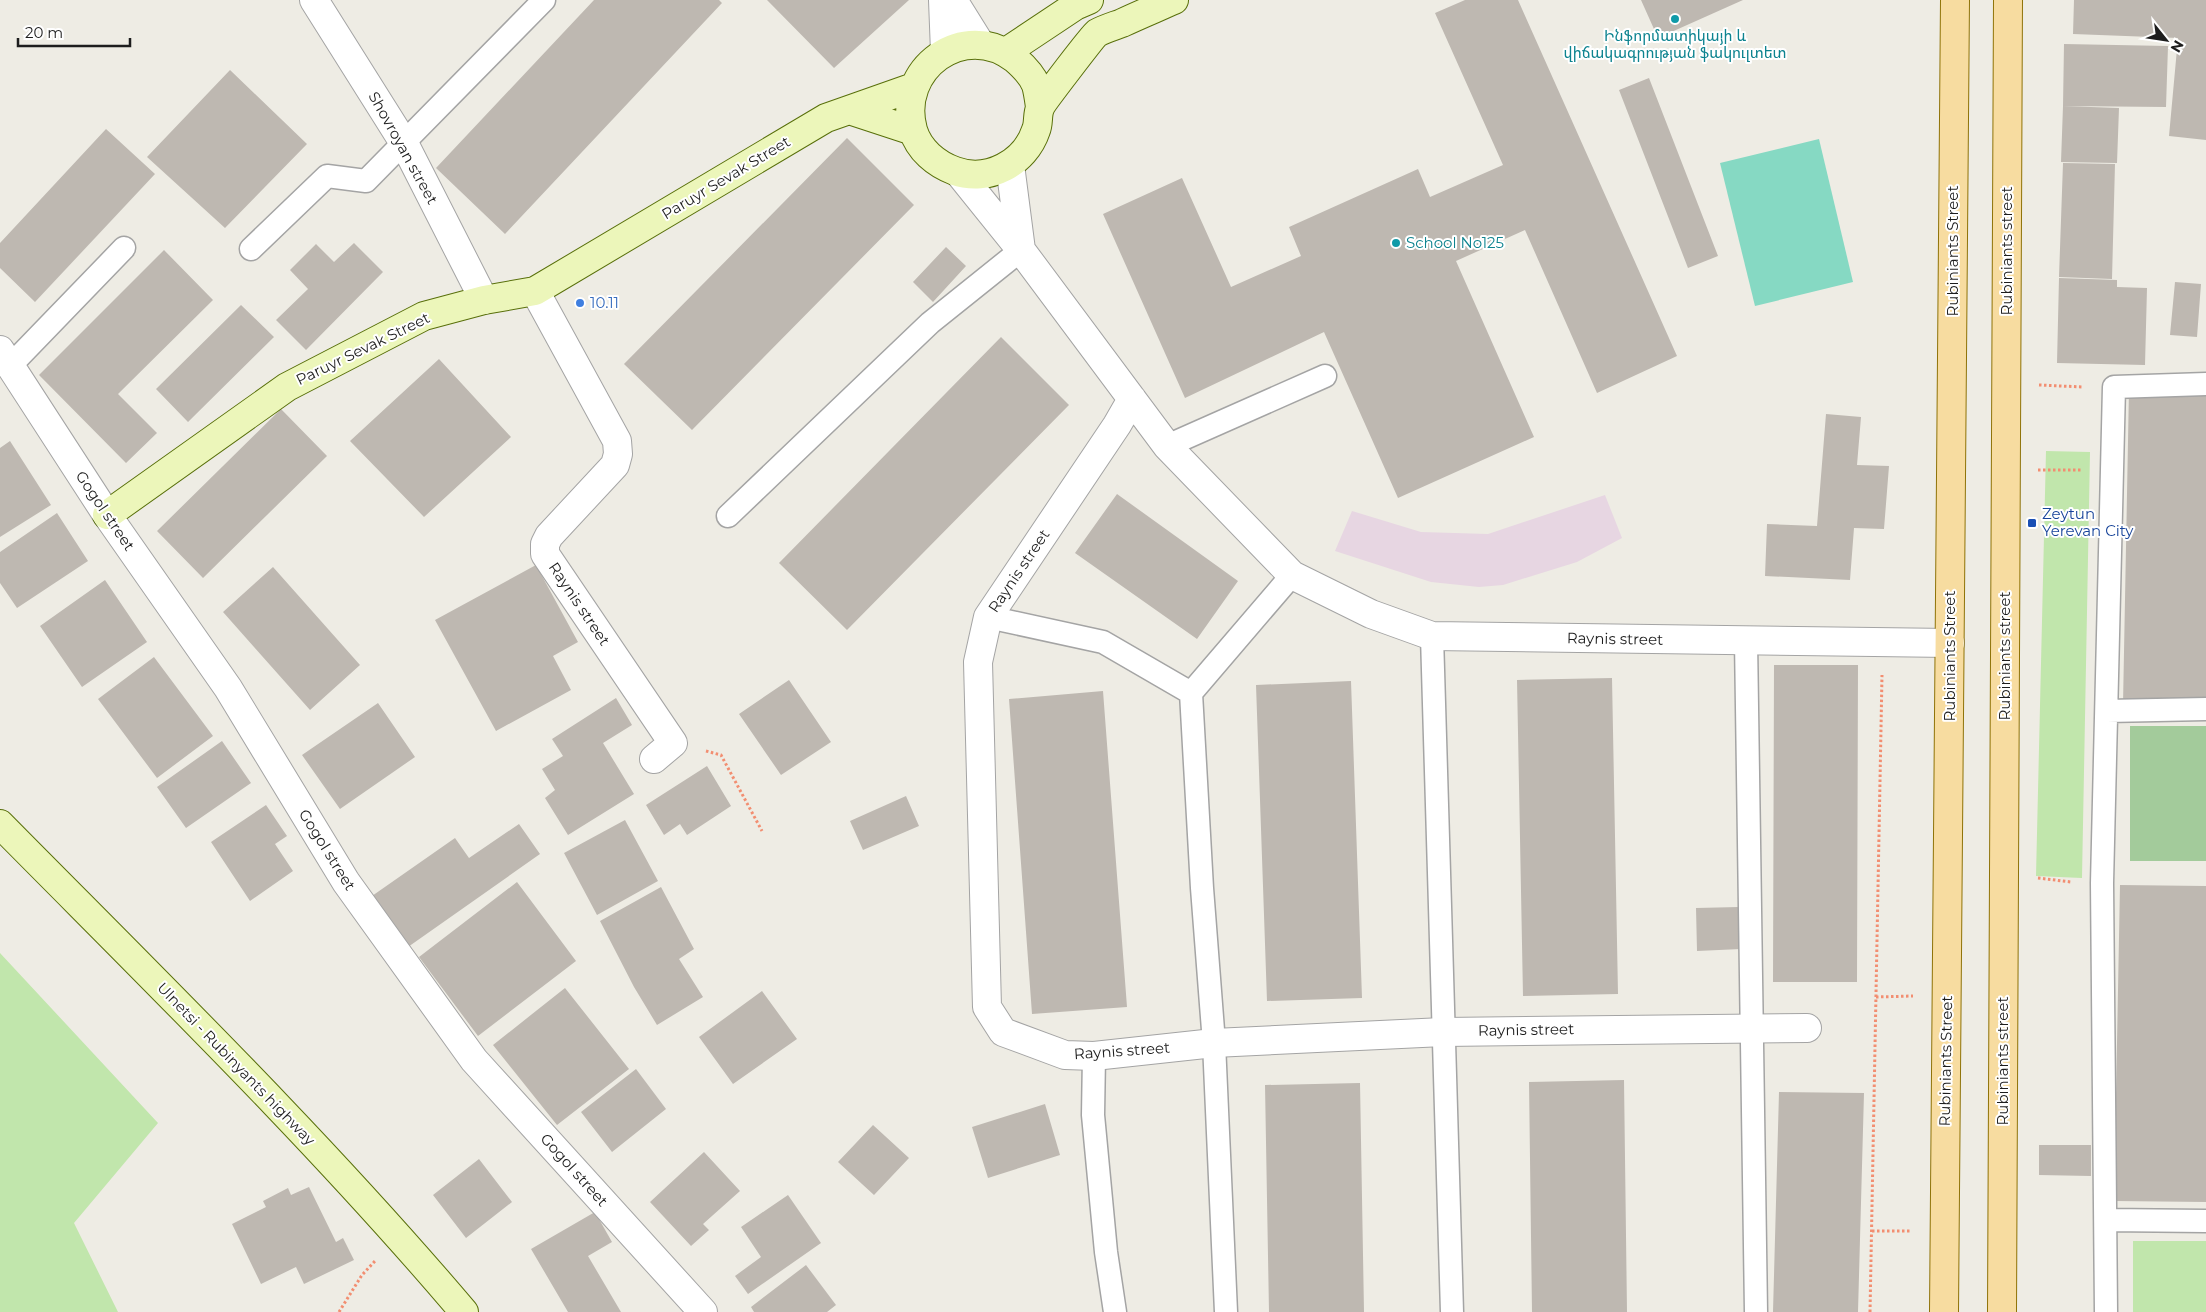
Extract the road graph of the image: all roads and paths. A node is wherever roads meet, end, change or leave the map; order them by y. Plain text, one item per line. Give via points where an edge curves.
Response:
1 (314, 0) edge
2 (544, 0) edge
3 (943, 0) edge
4 (952, 0) edge
5 (1089, 0) edge
6 (1174, 0) edge
7 (1955, 0) edge
8 (2008, 0) edge
9 (993, 48) junction
10 (945, 52) junction
11 (914, 87) junction
12 (1040, 107) junction
13 (850, 110) junction
14 (913, 131) junction
15 (404, 143) junction
16 (1010, 165) junction
17 (959, 173) junction
18 (124, 248) dead end
19 (251, 249) dead end
20 (1021, 250) junction
21 (535, 291) junction
22 (484, 300) junction
23 (5, 358) edge
24 (1325, 376) dead end
25 (2206, 384) edge
26 (2043, 385) dead end
27 (2093, 387) dead end
28 (1132, 399) junction
29 (1167, 446) junction
30 (2041, 470) dead end
31 (2087, 471) dead end
32 (107, 515) junction
33 (728, 516) dead end
34 (1292, 575) junction
35 (988, 617) junction
36 (1432, 636) junction
37 (1746, 640) junction
38 (1882, 642) junction
39 (1950, 642) junction
40 (1191, 693) junction
41 (2206, 709) edge
42 (2107, 710) junction
43 (663, 751) joint
44 (0, 824) edge
45 (762, 830) dead end
46 (2033, 877) dead end
47 (2077, 883) dead end
48 (1914, 996) dead end
49 (1876, 997) junction
50 (1751, 1027) junction
51 (1806, 1028) dead end
52 (1443, 1032) junction
53 (1214, 1044) junction
54 (1094, 1056) junction
55 (2106, 1220) junction
56 (2206, 1221) edge
57 (1872, 1230) junction
58 (1912, 1231) dead end
59 (400, 1236) junction
60 (339, 1312) edge
61 (464, 1312) edge
62 (703, 1312) edge
63 (1115, 1312) edge
64 (1226, 1312) edge
65 (1452, 1312) edge
66 (1756, 1312) edge
67 (1870, 1312) edge
68 (1944, 1312) edge
69 (2002, 1312) edge
70 (2106, 1312) edge

1 - 15 street, Shovroyan street
2 - 15 lane
3 - 10 street
4 - 9 street
5 - 9 street
6 - 12 street via 1096,34
7 - 39 main road, Rubiniants Street
8 - 69 main road, Rubiniants street
9 - 10 street via 962,46
9 - 12 street via 1024,66 1036,85
10 - 11 street via 921,73
11 - 13 street, Paruyr Sevak Street
11 - 14 street via 910,109
12 - 16 street via 1037,130 1026,150
13 - 14 street
13 - 21 street, Paruyr Sevak Street via 826,118
14 - 17 street via 931,157
15 - 19 lane via 366,181 327,176
15 - 22 street, Shovroyan street
16 - 17 street via 977,175
16 - 20 street
17 - 20 street
18 - 23 lane
20 - 28 street, Raynis street
20 - 33 lane via 930,323
21 - 22 street, Paruyr Sevak Street
21 - 43 street, Raynis street via 617,441 618,454 615,465 549,536 545,554
22 - 32 street, Paruyr Sevak Street via 424,316 287,387
23 - 32 street, Gogol street
24 - 29 lane
25 - 42 lane via 2114,387
26 - 27 path
28 - 29 street, Raynis street
28 - 35 street, Raynis street
29 - 34 street, Raynis street
30 - 31 path
32 - 62 street, Gogol street via 228,688 346,882 474,1060
34 - 36 street, Raynis street via 1371,614
34 - 40 lane
35 - 40 lane via 1103,642
35 - 54 street, Raynis street via 978,662 987,1006 1003,1032 1066,1055
36 - 37 street, Raynis street
36 - 52 lane
37 - 38 street, Raynis street
37 - 50 lane
38 - 39 street, Raynis street
38 - 49 path
39 - 68 main road, Rubiniants Street
40 - 53 lane
41 - 42 lane
42 - 55 lane via 2102,883
43 - 45 path via 721,755
44 - 59 street, Ulnetsi - Rubinyants highway via 275,1102
46 - 47 path
48 - 49 path
49 - 57 path
50 - 51 street, Raynis street
50 - 52 street, Raynis street
50 - 66 lane
52 - 53 street, Raynis street
52 - 65 lane
53 - 54 street, Raynis street
53 - 64 lane
54 - 63 lane via 1093,1115
55 - 56 lane
55 - 70 lane
57 - 58 path
57 - 67 path
59 - 60 path via 362,1275
59 - 61 street, Ulnetsi - Rubinyants highway

